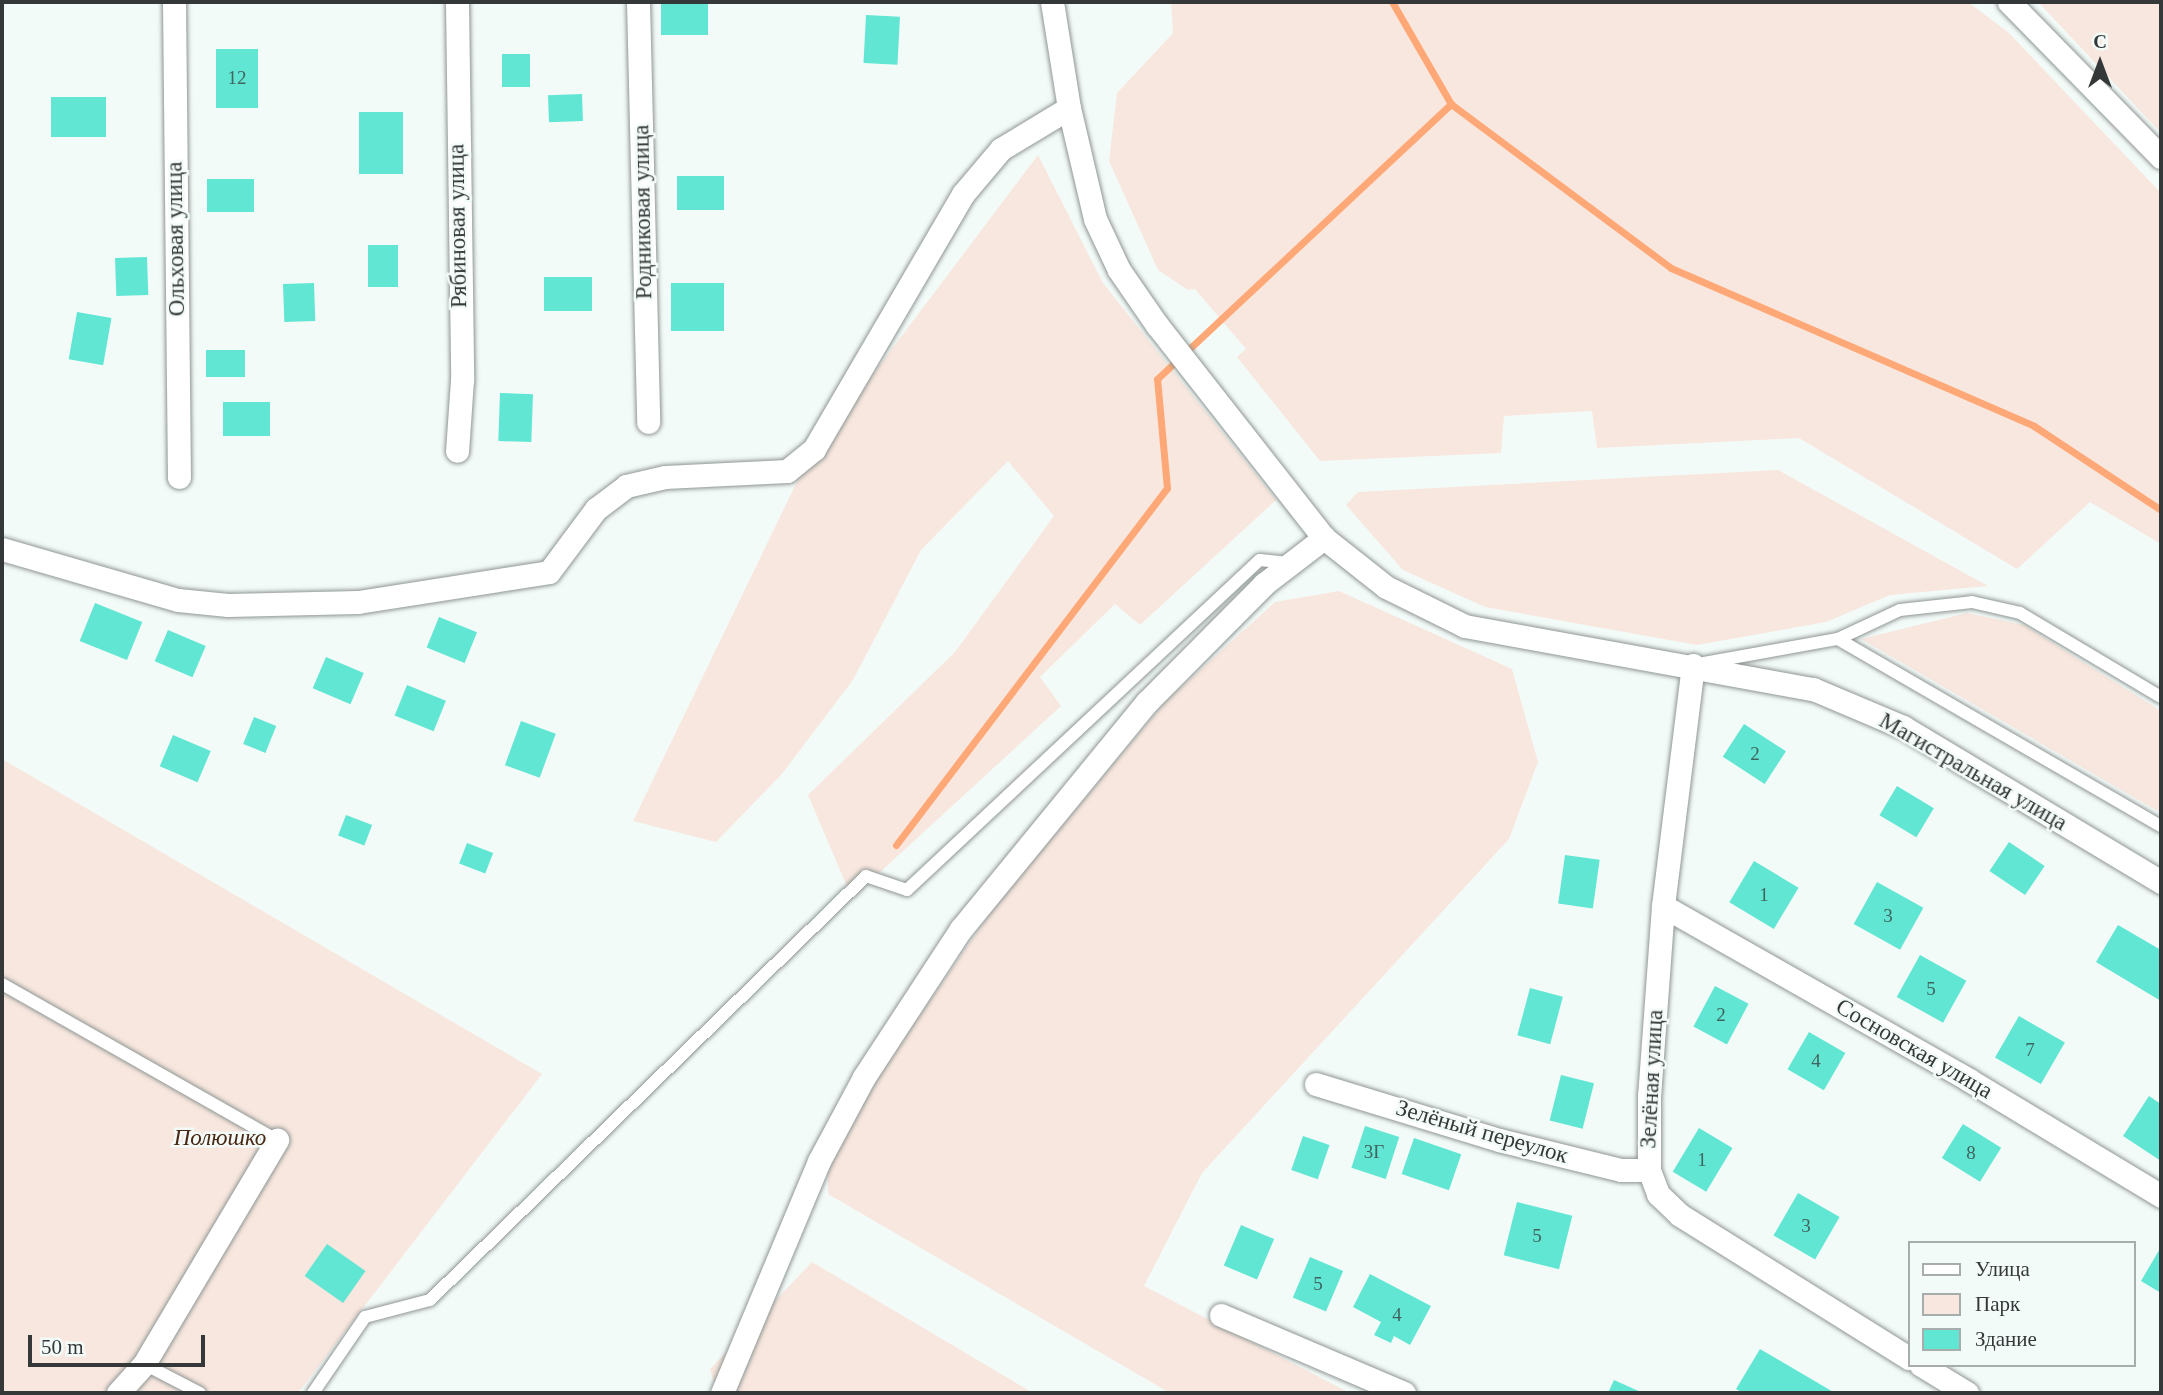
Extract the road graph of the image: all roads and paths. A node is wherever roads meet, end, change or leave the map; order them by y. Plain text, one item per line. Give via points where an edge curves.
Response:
1 (174, 2) edge
2 (457, 2) edge
3 (638, 2) edge
4 (1052, 2) edge
5 (2009, 2) edge
6 (1069, 108) junction
7 (2161, 157) edge
8 (648, 422) dead end
9 (457, 451) dead end
10 (179, 477) dead end
11 (1324, 538) junction
12 (2, 548) edge
13 (1292, 563) junction
14 (1838, 639) junction
15 (1693, 665) junction
16 (2161, 697) edge
17 (2161, 826) edge
18 (2161, 882) edge
19 (1663, 906) junction
20 (2, 984) edge
21 (1316, 1084) dead end
22 (277, 1140) joint
23 (1649, 1170) junction
24 (2161, 1196) edge
25 (1221, 1315) dead end
26 (1908, 1357) edge
27 (144, 1364) junction
28 (1925, 1367) edge
29 (118, 1393) edge
30 (200, 1393) edge
31 (313, 1393) edge
32 (722, 1393) edge
33 (1404, 1393) edge
34 (1966, 1393) edge

1 - 10 street, Ольховая улица
2 - 9 street, Рябиновая улица via 456,246 461,380
3 - 8 street, Родниковая улица
4 - 6 street, Магистральная улица
5 - 7 street
6 - 11 street, Магистральная улица via 1095,219 1119,270 1157,326
6 - 12 street via 1001,149 963,194 814,449 787,471 665,477 626,486 596,509 549,572 358,602 228,605 178,600
11 - 13 street
11 - 15 street, Магистральная улица via 1386,587 1465,626
13 - 31 lane via 1260,560 908,890 866,876 430,1300 365,1317
13 - 32 street via 1264,584 1147,702 961,929 864,1077 819,1161
14 - 15 lane
14 - 16 lane via 1900,610 1972,602 2020,613
14 - 17 lane
15 - 18 street, Магистральная улица via 1813,689 1903,727
15 - 19 street, Зелёная улица
19 - 23 street, Зелёная улица via 1649,1095
19 - 24 street, Сосновская улица via 1969,1080
20 - 22 lane
21 - 23 street, Зелёный переулок via 1499,1140 1621,1170
22 - 27 street
23 - 26 street, Зелёная улица via 1658,1194 1680,1215
25 - 33 street
27 - 29 street
27 - 30 lane
28 - 34 street

